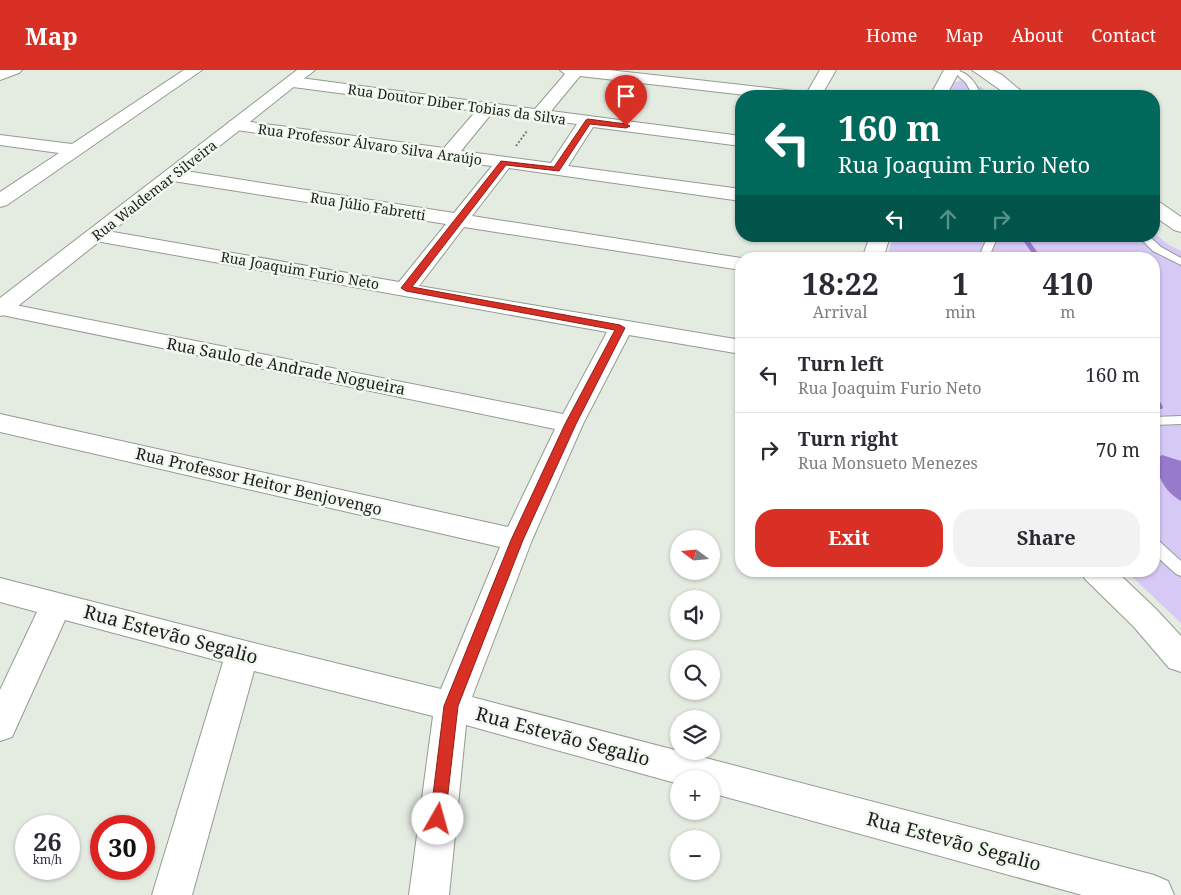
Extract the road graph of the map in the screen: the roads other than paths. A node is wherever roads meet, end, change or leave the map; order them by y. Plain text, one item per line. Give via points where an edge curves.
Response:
1 (14, 70) edge
2 (194, 70) edge
3 (308, 70) edge
4 (572, 70) edge
5 (828, 70) edge
6 (954, 70) edge
7 (980, 70) edge
8 (0, 75) edge
9 (293, 82) junction
10 (743, 90) edge
11 (816, 90) edge
12 (942, 90) edge
13 (975, 90) edge
14 (1011, 90) edge
15 (488, 108) junction
16 (539, 115) junction
17 (588, 121) junction
18 (236, 125) junction
19 (0, 140) edge
20 (735, 140) edge
21 (76, 150) junction
22 (448, 154) junction
23 (504, 162) junction
24 (556, 170) junction
25 (173, 175) junction
26 (735, 194) edge
27 (0, 201) edge
28 (1160, 211) edge
29 (458, 220) junction
30 (1181, 226) edge
31 (96, 235) junction
32 (1150, 242) edge
33 (1181, 262) edge
34 (735, 263) edge
35 (406, 288) junction
36 (1, 309) edge
37 (620, 328) junction
38 (735, 346) edge
39 (1181, 420) edge
40 (1160, 421) edge
41 (0, 423) edge
42 (570, 424) junction
43 (517, 540) junction
44 (1160, 551) edge
45 (1181, 570) edge
46 (1102, 577) edge
47 (0, 590) edge
48 (57, 604) junction
49 (242, 654) junction
50 (1181, 658) edge
51 (451, 706) junction
52 (0, 726) edge
53 (172, 895) edge
54 (429, 895) edge
55 (1154, 895) edge

1 - 8 street
2 - 21 street
3 - 9 street, Rua Waldemar Silveira
4 - 10 street
4 - 16 street
5 - 11 street
6 - 12 street
6 - 13 lane via 965,76
7 - 14 street
9 - 15 street, Rua Doutor Diber Tobias da Silva
9 - 18 street, Rua Waldemar Silveira
15 - 16 street, Rua Doutor Diber Tobias da Silva
15 - 22 street
16 - 17 street, Rua Doutor Diber Tobias da Silva
17 - 20 street, Rua Doutor Diber Tobias da Silva
17 - 24 street
18 - 22 street, Rua Professor Álvaro Silva Araújo
18 - 25 street, Rua Waldemar Silveira
19 - 21 street
21 - 27 street
22 - 23 street, Rua Professor Álvaro Silva Araújo
23 - 24 street, Rua Professor Álvaro Silva Araújo
23 - 29 street
24 - 26 street, Rua Professor Álvaro Silva Araújo
25 - 29 street, Rua Júlio Fabretti
25 - 31 street, Rua Waldemar Silveira
28 - 30 street
29 - 34 street, Rua Júlio Fabretti
29 - 35 street
31 - 35 street, Rua Joaquim Furio Neto
31 - 36 street, Rua Waldemar Silveira
32 - 33 lane
35 - 37 street, Rua Joaquim Furio Neto
36 - 42 street, Rua Saulo de Andrade Nogueira
37 - 38 street, Rua Joaquim Furio Neto
37 - 42 street
39 - 40 lane
41 - 43 street, Rua Professor Heitor Benjovengo
42 - 43 street
43 - 51 street
44 - 45 lane
46 - 50 street
47 - 48 street, Rua Estevão Segalio
48 - 49 street, Rua Estevão Segalio
48 - 52 street
49 - 51 street, Rua Estevão Segalio
49 - 53 street
51 - 54 street
51 - 55 street, Rua Estevão Segalio

